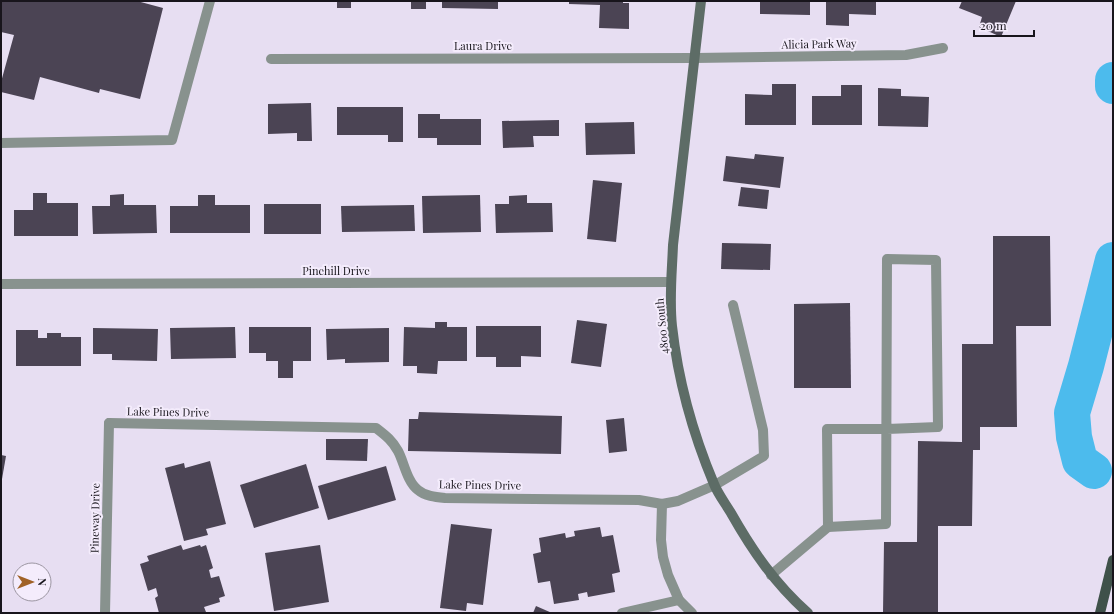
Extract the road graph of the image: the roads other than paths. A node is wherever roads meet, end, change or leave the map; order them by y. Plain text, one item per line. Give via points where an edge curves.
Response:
1 (210, 1) edge
2 (701, 1) edge
3 (943, 48) dead end
4 (695, 58) junction
5 (271, 59) dead end
6 (1, 143) edge
7 (671, 282) junction
8 (1, 284) edge
9 (733, 306) dead end
10 (109, 423) joint
11 (887, 429) junction
12 (715, 485) junction
13 (662, 504) junction
14 (828, 527) junction
15 (1113, 560) edge
16 (771, 575) junction
17 (679, 600) junction
18 (105, 613) edge
19 (622, 613) edge
20 (692, 613) edge
21 (808, 613) edge
22 (1100, 613) edge

1 - 6 street via 172,140
2 - 4 street, 4800 South
3 - 4 street, Alicia Park Way via 906,55
4 - 5 street, Laura Drive
4 - 7 street, 4800 South
7 - 8 street, Pinehill Drive
7 - 12 street, 4800 South via 672,325 678,365 687,404
9 - 12 street, Lake Pines Drive via 763,430 764,456
10 - 13 street, Lake Pines Drive via 376,428 388,437 398,451 417,490 429,496 639,500
10 - 18 street, Pineway Drive
11 - 11 street via 938,427 936,260 887,259
11 - 14 street via 886,524
11 - 14 street via 827,429
12 - 13 street, Lake Pines Drive via 678,501
12 - 16 street, 4800 South via 741,532
13 - 17 street via 660,540 663,557
14 - 16 street
15 - 22 main road
16 - 21 street, 4800 South
17 - 19 street
17 - 20 street

